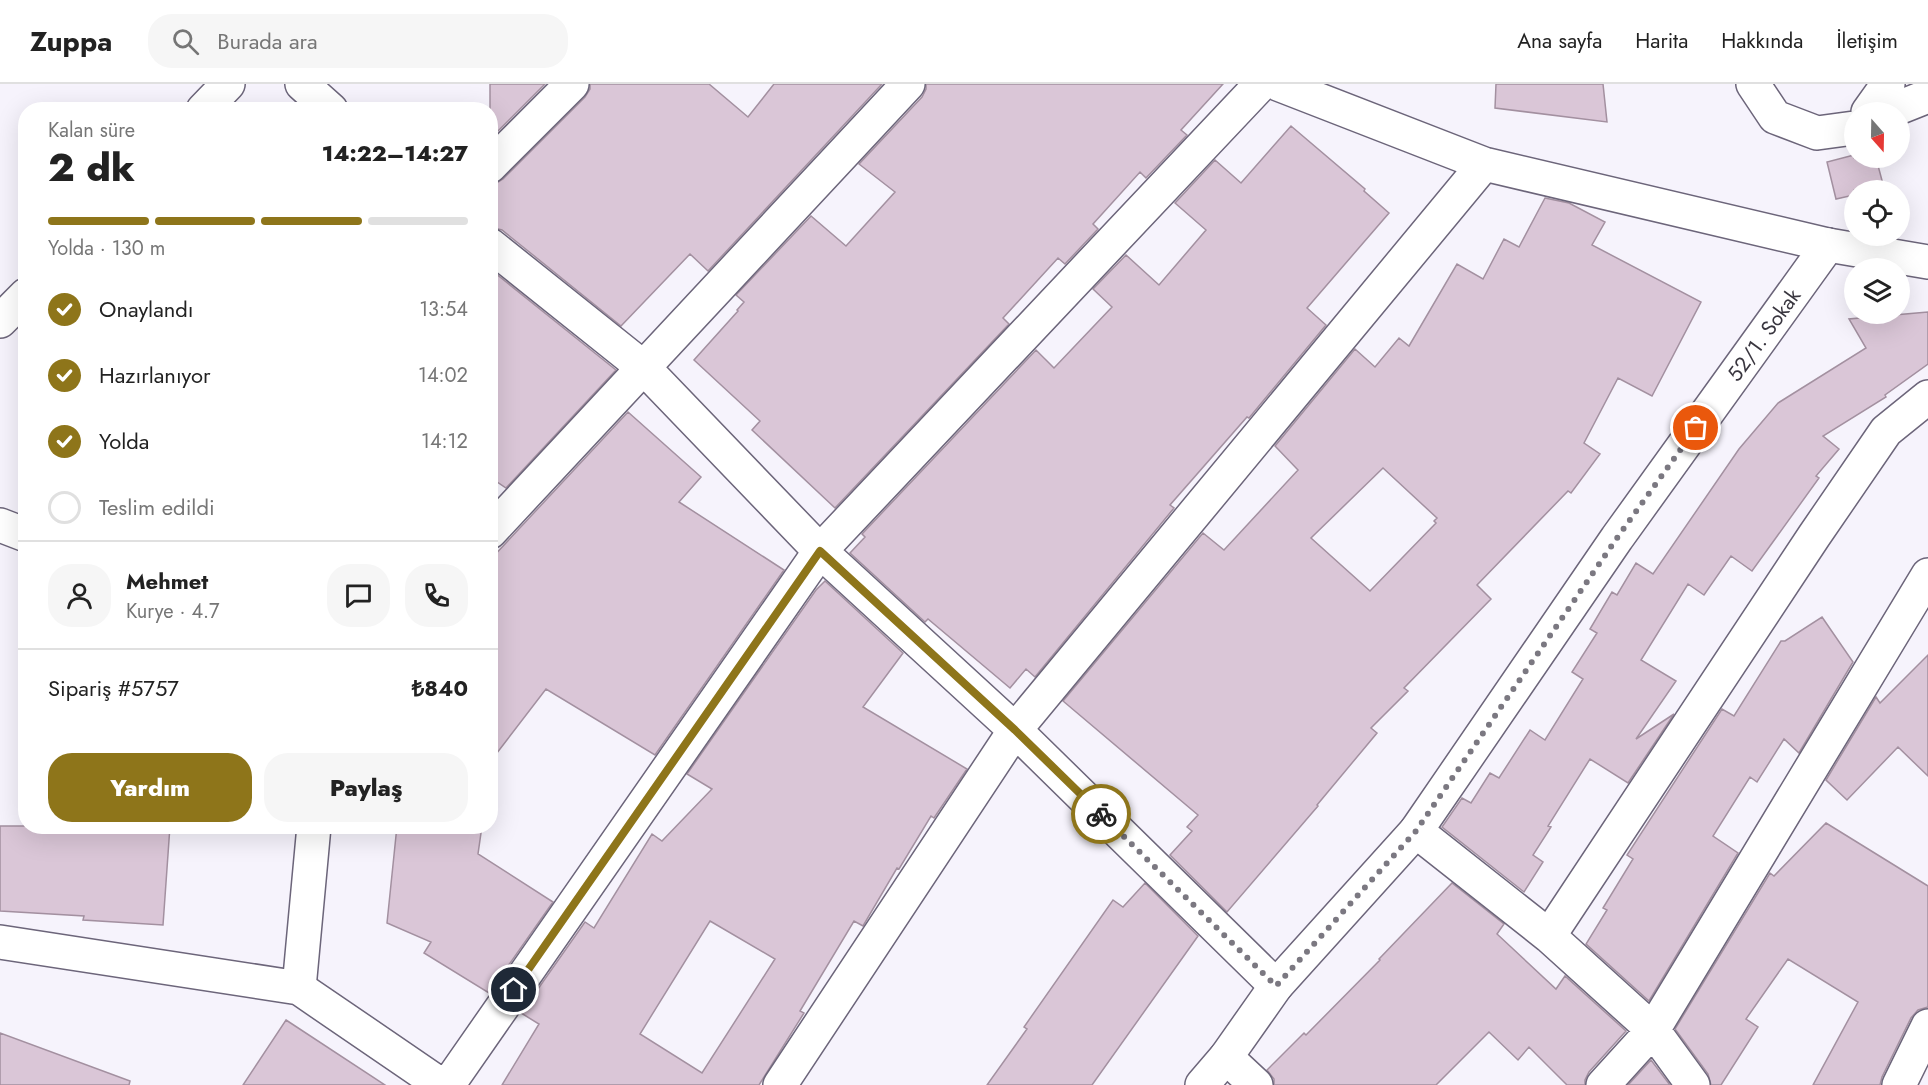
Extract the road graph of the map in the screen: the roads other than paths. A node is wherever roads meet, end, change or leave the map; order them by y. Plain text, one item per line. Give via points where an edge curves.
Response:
1 (228, 84) edge
2 (302, 84) edge
3 (572, 84) edge
4 (908, 84) edge
5 (1261, 84) edge
6 (1278, 84) edge
7 (1753, 84) edge
8 (1888, 84) edge
9 (1928, 96) edge
10 (211, 102) edge
11 (322, 102) edge
12 (1875, 102) edge
13 (1910, 103) edge
14 (1844, 129) edge
15 (498, 158) edge
16 (1484, 164) junction
17 (1828, 245) junction
18 (498, 251) edge
19 (1928, 262) edge
20 (18, 303) edge
21 (0, 321) edge
22 (644, 368) junction
23 (1928, 397) edge
24 (498, 523) edge
25 (0, 525) edge
26 (18, 532) edge
27 (820, 551) junction
28 (1928, 575) edge
29 (1015, 730) junction
30 (1416, 831) junction
31 (313, 834) edge
32 (1549, 936) junction
33 (0, 942) edge
34 (1276, 986) junction
35 (299, 988) junction
36 (1928, 1026) edge
37 (1653, 1030) junction
38 (1226, 1057) junction
39 (441, 1085) edge
40 (448, 1085) edge
41 (780, 1085) edge
42 (1202, 1085) edge
43 (1256, 1085) edge
44 (1603, 1085) edge
45 (1693, 1085) edge
46 (1899, 1085) edge

1 - 10 street
2 - 11 street
3 - 15 street
4 - 22 street
5 - 27 street
6 - 16 street
7 - 14 street via 1775,117 1817,133
8 - 12 street
9 - 13 street
16 - 17 street
16 - 29 street
17 - 19 street
17 - 30 street, 52/1. Sokak via 1617,538
18 - 22 street
20 - 21 street
22 - 24 street
22 - 27 street
23 - 32 street via 1886,431
25 - 26 street
27 - 29 street
27 - 40 street
28 - 37 street
29 - 34 street
29 - 41 street
30 - 32 street
30 - 34 street, 52/1. Sokak
31 - 35 street
32 - 37 street
33 - 35 street
34 - 38 street, 52/1. Sokak
35 - 39 street
36 - 46 street
37 - 44 street
37 - 45 street
38 - 42 street, 52/1. Sokak
38 - 43 street

